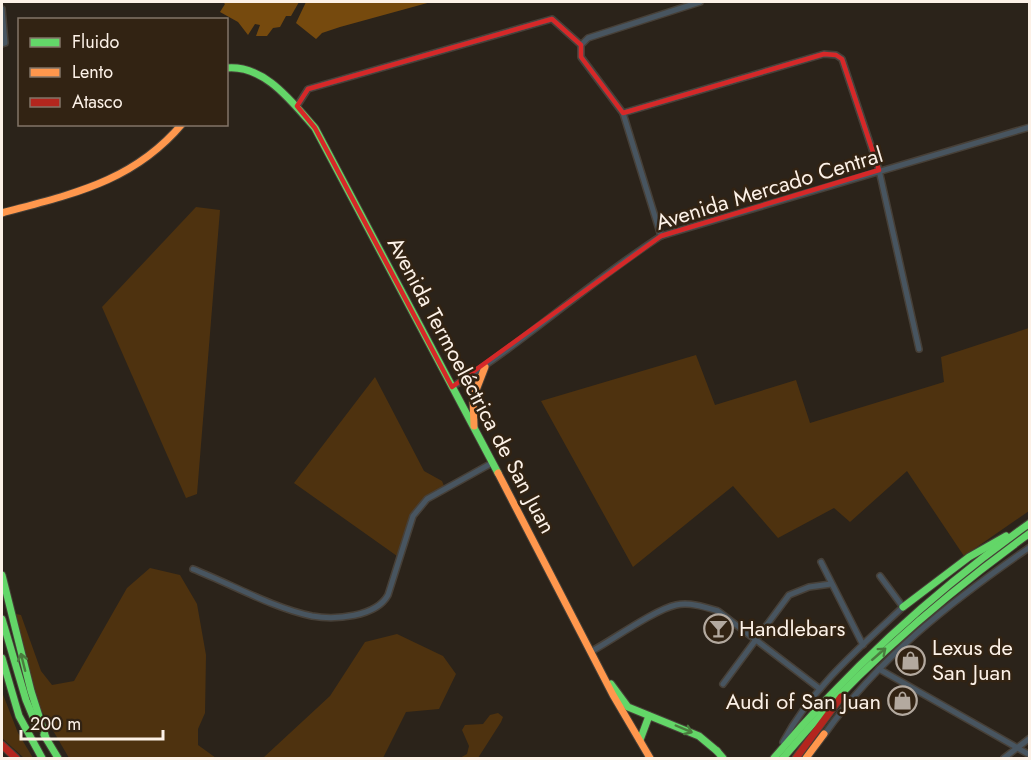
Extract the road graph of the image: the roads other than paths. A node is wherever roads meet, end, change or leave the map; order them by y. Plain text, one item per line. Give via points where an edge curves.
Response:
1 (700, 2) edge
2 (2, 9) edge
3 (3, 44) edge
4 (581, 45) junction
5 (228, 68) edge
6 (297, 106) junction
7 (622, 113) junction
8 (181, 126) edge
9 (1029, 128) edge
10 (879, 170) junction
11 (2, 213) edge
12 (661, 236) junction
13 (919, 349) dead end
14 (485, 367) junction
15 (452, 387) junction
16 (475, 432) junction
17 (492, 463) junction
18 (1029, 523) edge
19 (1017, 532) junction
20 (1029, 533) edge
21 (1029, 547) edge
22 (821, 562) dead end
23 (193, 569) dead end
24 (2, 575) edge
25 (880, 576) dead end
26 (831, 584) junction
27 (903, 607) junction
28 (2, 619) edge
29 (755, 640) junction
30 (863, 645) junction
31 (592, 651) junction
32 (2, 658) edge
33 (879, 669) junction
34 (604, 675) junction
35 (849, 681) junction
36 (723, 684) dead end
37 (820, 689) junction
38 (649, 716) junction
39 (824, 734) joint
40 (46, 738) junction
41 (1029, 738) edge
42 (640, 740) junction
43 (2, 745) edge
44 (1016, 747) junction
45 (1029, 755) edge
46 (16, 759) edge
47 (42, 759) edge
48 (58, 759) edge
49 (650, 759) edge
50 (723, 759) edge
51 (774, 759) edge
52 (783, 759) edge
53 (796, 759) edge
54 (807, 759) edge
55 (1004, 759) edge

1 - 4 street via 588,38
2 - 3 street
4 - 6 street via 552,19 308,89
4 - 7 street via 581,57
5 - 6 main road, Avenida Termoeléctrica de San Juan via 237,66 254,72
6 - 15 main road, Avenida Termoeléctrica de San Juan via 315,128
7 - 10 street via 824,54 836,56 842,59
7 - 12 street
8 - 11 main road via 153,157 131,172
9 - 10 street, Avenida Mercado Central
10 - 12 street, Avenida Mercado Central
10 - 13 street
12 - 14 street, Avenida Mercado Central via 629,256
14 - 15 street, Avenida Mercado Central
14 - 16 main road via 473,398
15 - 16 main road, Avenida Termoeléctrica de San Juan
16 - 17 main road, Avenida Termoeléctrica de San Juan
17 - 23 street via 427,499 413,516 388,595 383,604 365,612 353,616 314,616
17 - 31 main road, Avenida Termoeléctrica de San Juan
18 - 19 main road
19 - 27 main road via 995,540 969,557
19 - 51 main road via 956,576 878,642 831,690
35 -> 20 main road via 953,590
21 - 33 street via 968,591
22 - 26 street
40 -> 24 main road
25 - 27 street
26 - 29 street via 809,586 789,595
26 - 30 street
27 - 30 street
28 - 40 main road via 26,700
29 - 31 street via 718,611 689,604 660,611
29 - 36 street
29 - 37 street
30 - 37 street
31 - 34 main road, Avenida Termoeléctrica de San Juan
32 - 47 main road via 19,716
33 - 39 street via 847,702
33 - 44 street
34 - 38 main road via 628,707
34 - 42 main road, Avenida Termoeléctrica de San Juan
35 - 52 main road
35 - 53 main road via 847,690
37 - 51 street via 792,725
38 - 42 main road
38 -> 50 main road via 699,736
39 - 54 main road
40 - 48 main road
41 - 44 street
42 - 49 main road, Avenida Termoeléctrica de San Juan
43 - 46 main road
44 - 45 street
44 - 55 street

